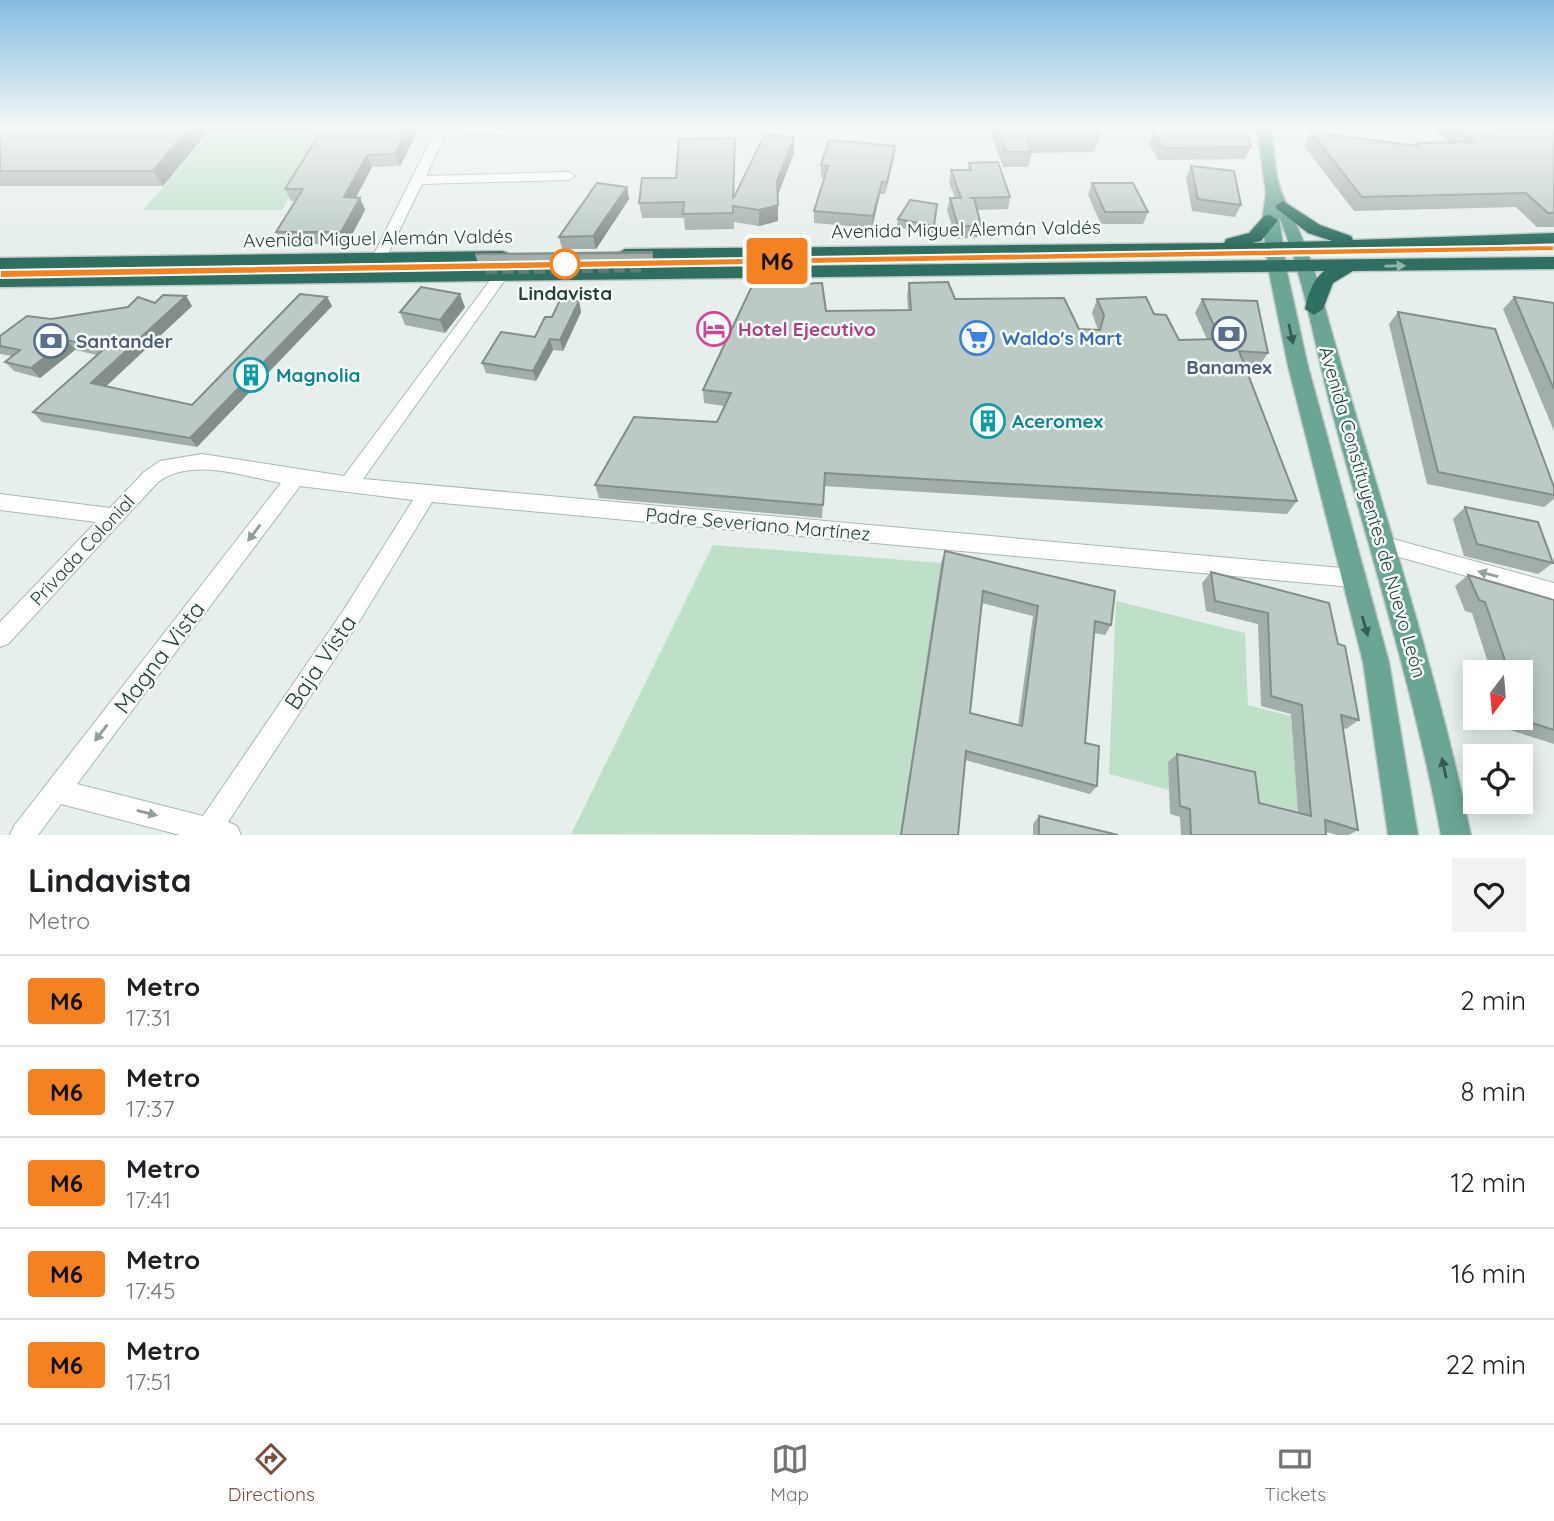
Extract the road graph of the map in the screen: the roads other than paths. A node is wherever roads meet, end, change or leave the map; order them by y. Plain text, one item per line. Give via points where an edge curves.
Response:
1 (424, 167) edge
2 (1272, 167) edge
3 (568, 176) dead end
4 (417, 180) junction
5 (1279, 200) junction
6 (1270, 220) junction
7 (1554, 238) edge
8 (1357, 244) junction
9 (1215, 248) junction
10 (525, 256) edge
11 (1300, 257) junction
12 (379, 258) junction
13 (1276, 258) junction
14 (58, 263) junction
15 (1554, 263) edge
16 (0, 264) edge
17 (1350, 266) junction
18 (473, 274) junction
19 (502, 274) junction
20 (283, 277) junction
21 (149, 279) junction
22 (0, 281) edge
23 (1314, 309) junction
24 (166, 466) joint
25 (295, 478) junction
26 (347, 486) junction
27 (428, 494) junction
28 (0, 502) edge
29 (114, 516) junction
30 (1382, 544) junction
31 (1352, 578) junction
32 (1554, 592) edge
33 (0, 637) edge
34 (57, 791) junction
35 (218, 832) edge
36 (23, 835) edge
37 (1403, 835) edge
38 (1457, 835) edge

1 - 4 street
2 - 5 main road, Avenida Constituyentes de Nuevo León
3 - 4 street
4 - 12 street
5 - 6 main road, Avenida Constituyentes de Nuevo León
5 - 8 highway via 1314,229
5 - 11 main road, Avenida Constituyentes de Nuevo León
6 - 9 highway via 1255,237
6 - 13 main road, Avenida Constituyentes de Nuevo León
7 - 8 highway, Avenida Miguel Alemán Valdés
8 - 11 highway, Avenida Miguel Alemán Valdés
9 - 13 highway, Avenida Miguel Alemán Valdés
9 - 19 highway, Avenida Miguel Alemán Valdés via 602,255 583,262 513,267
10 - 12 highway, Avenida Miguel Alemán Valdés
11 - 13 highway, Avenida Miguel Alemán Valdés
11 - 17 highway, Avenida Miguel Alemán Valdés
11 - 23 main road, Avenida Constituyentes de Nuevo León
12 - 14 highway, Avenida Miguel Alemán Valdés
12 - 18 highway via 402,268
12 - 20 highway via 358,268
13 - 19 highway, Avenida Miguel Alemán Valdés
13 -> 31 main road, Avenida Constituyentes de Nuevo León
14 - 16 highway, Avenida Miguel Alemán Valdés
14 - 21 highway via 87,273 138,274
17 -> 15 highway, Avenida Miguel Alemán Valdés
17 - 23 highway via 1323,280
18 - 19 highway, Avenida Miguel Alemán Valdés
18 - 20 highway, Avenida Miguel Alemán Valdés
19 - 26 street
20 - 21 highway, Avenida Miguel Alemán Valdés
21 - 22 highway, Avenida Miguel Alemán Valdés
23 - 30 main road, Avenida Constituyentes de Nuevo León
24 - 25 street, Padre Severiano Martínez via 202,461
24 - 29 street, Privada Colonial
25 - 26 street, Padre Severiano Martínez
25 -> 34 street, Magna Vista
26 - 27 street, Padre Severiano Martínez
27 - 31 street, Padre Severiano Martínez
27 - 35 street, Baja Vista
28 - 29 street
29 - 33 street, Privada Colonial
32 -> 30 street
38 -> 30 main road, Avenida Constituyentes de Nuevo León via 1426,693
31 -> 37 main road, Avenida Constituyentes de Nuevo León via 1376,662
34 -> 35 street
34 - 36 street, Magna Vista

